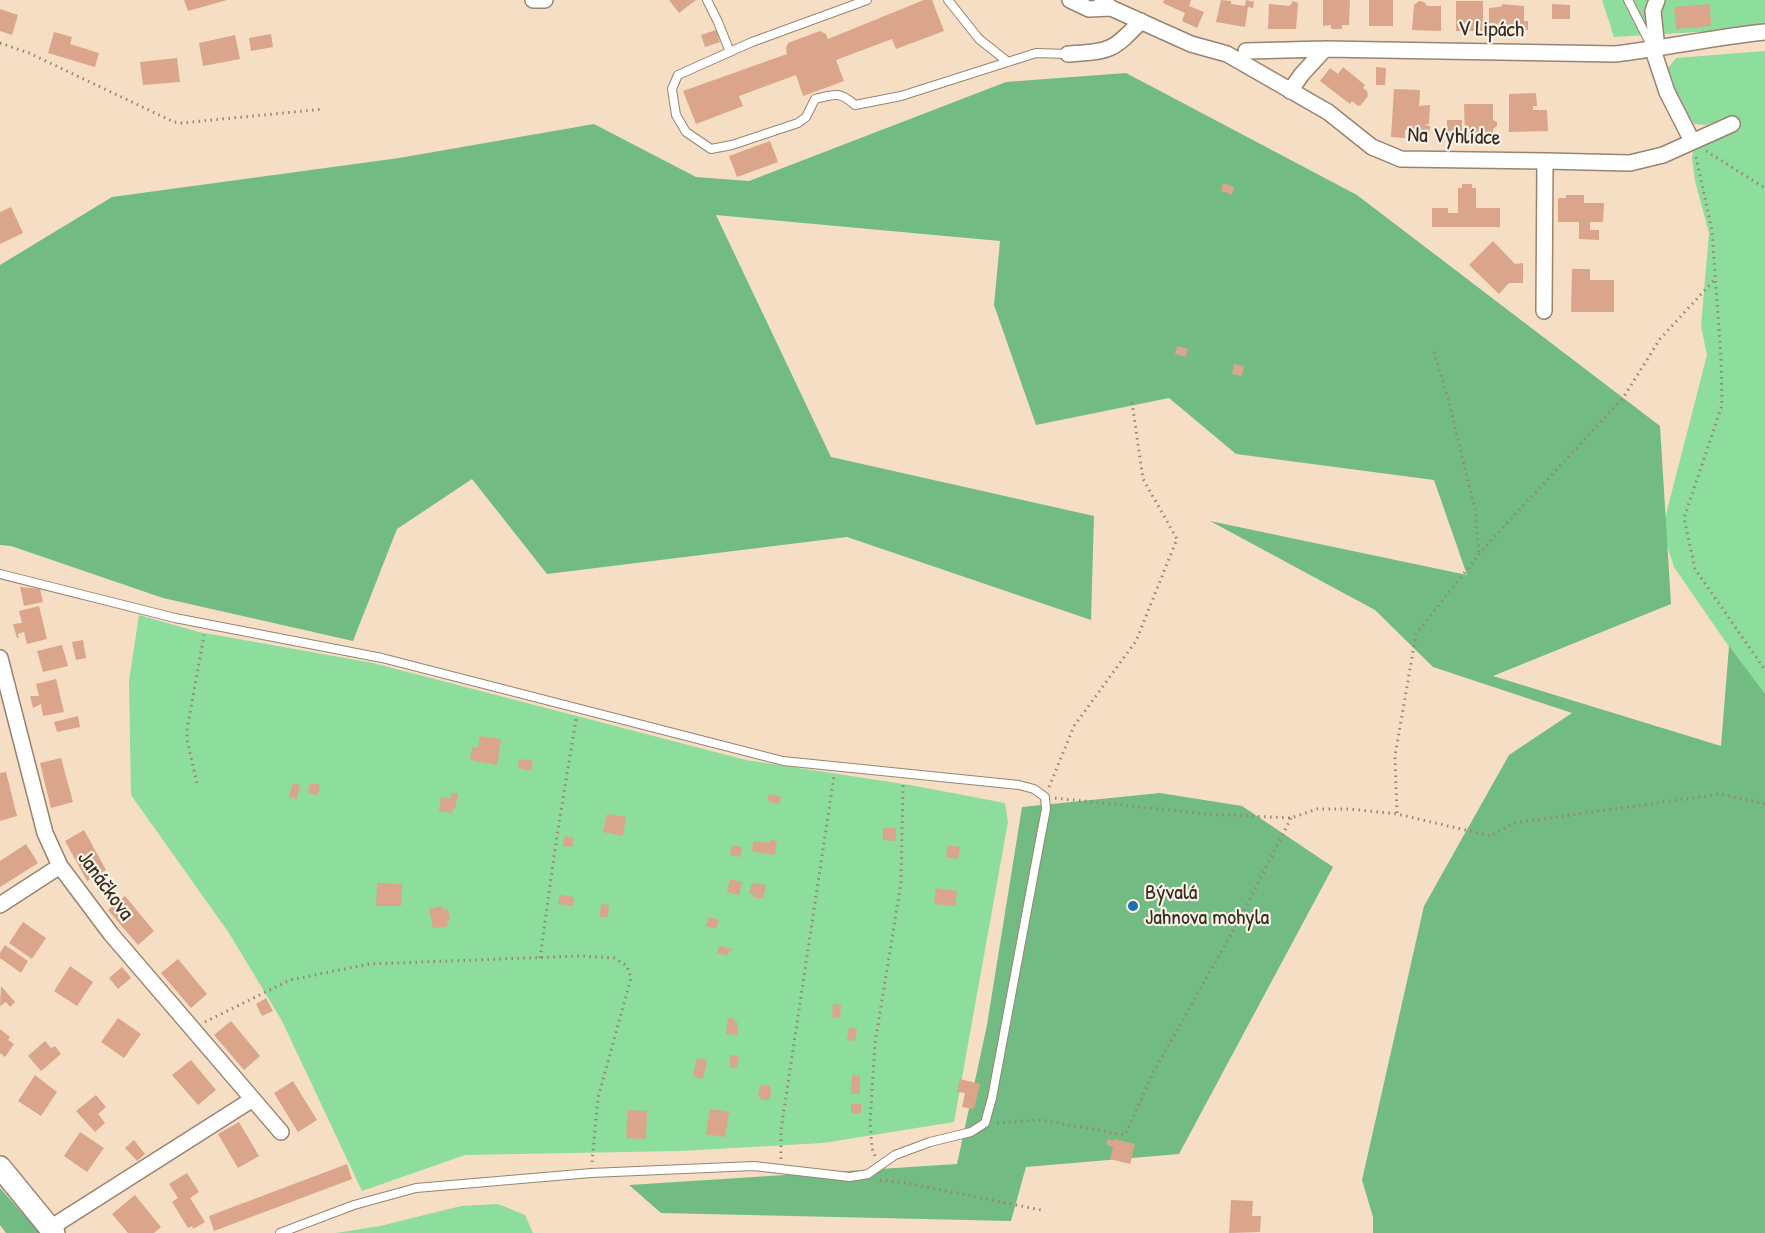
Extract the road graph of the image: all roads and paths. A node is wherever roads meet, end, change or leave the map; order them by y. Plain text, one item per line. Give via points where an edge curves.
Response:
1 (533, 0) edge
2 (545, 0) edge
3 (707, 0) edge
4 (867, 0) edge
5 (948, 0) edge
6 (1070, 0) edge
7 (1628, 0) edge
8 (1657, 0) edge
9 (1106, 4) edge
10 (1141, 21) junction
11 (1765, 32) edge
12 (0, 43) edge
13 (1655, 49) junction
14 (1325, 50) junction
15 (1246, 51) dead end
16 (730, 52) junction
17 (1068, 54) joint
18 (1008, 62) junction
19 (1290, 91) junction
20 (324, 109) dead end
21 (1732, 124) dead end
22 (1692, 141) junction
23 (1545, 161) junction
24 (1765, 188) edge
25 (1715, 279) junction
26 (1544, 311) dead end
27 (1434, 352) dead end
28 (1132, 402) dead end
29 (1479, 555) junction
30 (0, 574) edge
31 (206, 624) junction
32 (0, 658) edge
33 (1765, 670) edge
34 (578, 708) junction
35 (836, 766) junction
36 (903, 773) junction
37 (197, 783) dead end
38 (1045, 797) junction
39 (1765, 804) edge
40 (1397, 814) junction
41 (1291, 818) junction
42 (60, 866) junction
43 (0, 905) edge
44 (540, 958) junction
45 (192, 1029) junction
46 (253, 1099) junction
47 (985, 1123) junction
48 (281, 1132) dead end
49 (879, 1166) junction
50 (0, 1167) edge
51 (781, 1170) junction
52 (591, 1173) junction
53 (858, 1176) junction
54 (1041, 1210) dead end
55 (52, 1231) edge
56 (280, 1233) edge

1 - 2 street
3 - 16 lane
4 - 16 lane
5 - 18 lane via 979,39
6 - 9 street, Na Vyhlídce via 1089,9
7 - 13 lane
8 - 13 street via 1653,11
9 - 10 street, Na Vyhlídce
10 - 17 street via 1121,42 1104,51
10 - 19 street, Na Vyhlídce via 1191,44 1227,54
11 - 13 street, V Lipách
12 - 20 path via 182,123
13 - 14 street, V Lipách via 1616,54
13 - 22 street via 1667,92
14 - 15 street, V Lipách
14 - 19 street
16 - 18 lane via 678,75 672,89 676,115 686,132 711,148 798,123 816,99 835,94 845,96 855,105 901,96
17 - 18 lane via 1036,53
19 - 23 street, Na Vyhlídce via 1328,112 1372,147 1401,159
21 - 22 street, Na Vyhlídce
22 - 23 street, Na Vyhlídce via 1663,155 1630,163
22 - 24 path
22 - 25 path via 1712,231
23 - 26 street
25 - 29 path via 1660,339 1623,398
25 - 33 path via 1722,405 1684,518 1695,569
27 - 29 path via 1475,510
28 - 38 path via 1143,479 1177,539 1136,641 1074,726
29 - 40 path via 1416,634 1395,756
30 - 31 lane
31 - 34 lane via 382,658
31 - 37 path via 187,730
32 - 42 street, Janáčkova via 45,833
34 - 35 lane via 783,761
34 - 44 path
35 - 36 lane
35 - 51 path via 781,1130
36 - 38 lane via 1019,785
36 - 49 path via 901,884 875,1043 870,1122 872,1148
38 - 41 path via 1208,814
38 - 47 lane via 1046,809
39 - 40 path via 1720,794 1514,823 1491,836
40 - 41 path via 1317,809
41 - 47 path via 1245,910 1153,1072 1125,1135 1041,1120
42 - 43 street
42 - 45 street, Janáčkova via 111,934
44 - 45 path via 369,964 290,980
44 - 52 path via 614,958 627,966 631,978 597,1098
45 - 46 street, Janáčkova
46 - 48 street, Janáčkova
46 - 55 street
47 - 49 lane via 971,1132 895,1155
49 - 53 lane
50 - 55 street
51 - 52 lane via 754,1166
51 - 53 lane
52 - 56 lane via 416,1188 354,1205
53 - 54 path

